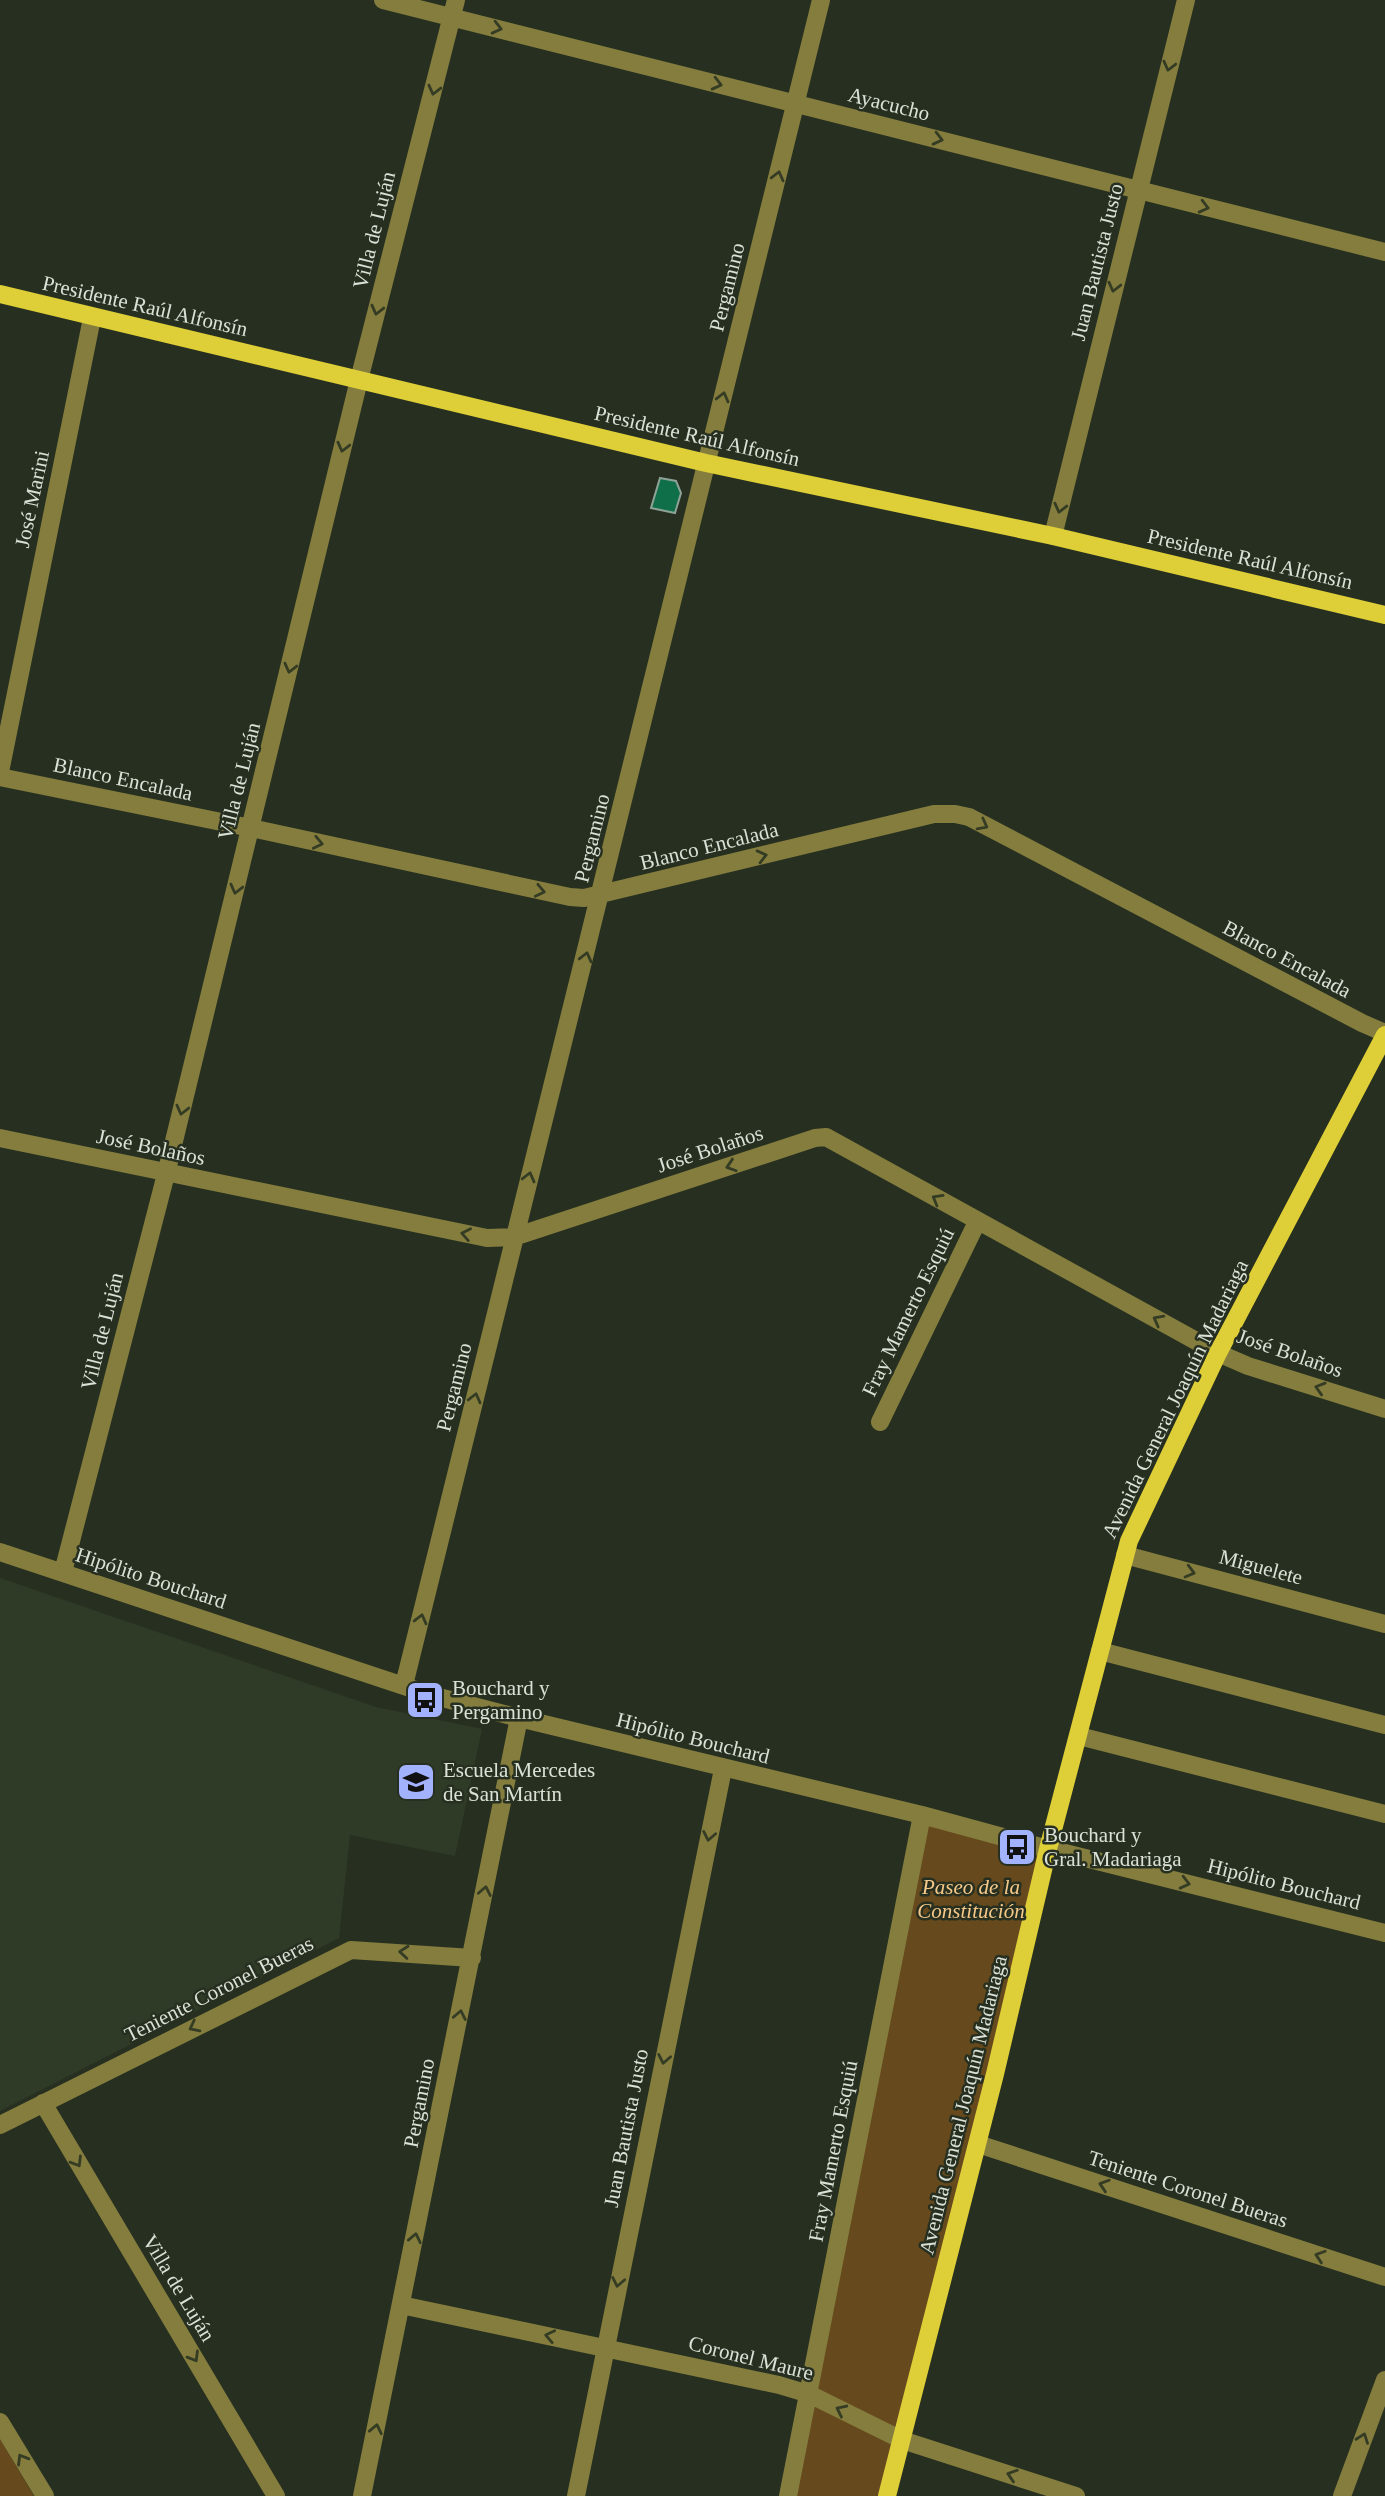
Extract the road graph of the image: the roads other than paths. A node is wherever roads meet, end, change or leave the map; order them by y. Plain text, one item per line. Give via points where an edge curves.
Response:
1 (383, 0) edge
2 (821, 0) edge
3 (1186, 0) edge
4 (454, 9) edge
5 (796, 104) junction
6 (1138, 190) junction
7 (1385, 252) edge
8 (0, 295) edge
9 (92, 318) junction
10 (359, 380) junction
11 (706, 463) junction
12 (1053, 536) junction
13 (1385, 614) edge
14 (0, 774) edge
15 (251, 828) junction
16 (601, 895) junction
17 (1385, 1034) edge
18 (0, 1138) edge
19 (166, 1174) junction
20 (977, 1222) junction
21 (514, 1237) junction
22 (1218, 1353) junction
23 (1385, 1409) edge
24 (880, 1422) dead end
25 (0, 1552) edge
26 (1125, 1555) junction
27 (63, 1572) junction
28 (1385, 1624) edge
29 (1100, 1651) junction
30 (404, 1685) junction
31 (519, 1718) junction
32 (1385, 1725) edge
33 (1079, 1736) junction
34 (723, 1769) junction
35 (1385, 1814) edge
36 (922, 1815) junction
37 (1048, 1849) junction
38 (1385, 1933) edge
39 (472, 1958) junction
40 (43, 2103) junction
41 (0, 2125) edge
42 (978, 2144) junction
43 (1385, 2277) edge
44 (401, 2305) junction
45 (605, 2347) junction
46 (1385, 2380) edge
47 (809, 2394) junction
48 (0, 2422) edge
49 (902, 2440) junction
50 (45, 2496) edge
51 (276, 2496) edge
52 (362, 2496) edge
53 (576, 2496) edge
54 (788, 2496) edge
55 (887, 2496) edge
56 (1076, 2496) edge
57 (1342, 2496) edge

1 - 4 street, Ayacucho
2 - 5 street, Pergamino
3 -> 6 street, Juan Bautista Justo
4 -> 5 street, Ayacucho
4 -> 10 street, Villa de Luján
5 -> 6 street, Ayacucho
11 -> 5 street, Pergamino
6 -> 7 street, Ayacucho
6 -> 12 street, Juan Bautista Justo
8 - 9 main road, Presidente Raúl Alfonsín
9 - 10 main road, Presidente Raúl Alfonsín
9 - 14 street, José Marini
10 - 11 main road, Presidente Raúl Alfonsín
10 -> 15 street, Villa de Luján
11 - 12 main road, Presidente Raúl Alfonsín
11 - 16 street, Pergamino
12 - 13 main road, Presidente Raúl Alfonsín
14 - 15 street, Blanco Encalada
15 -> 16 street, Blanco Encalada via 570,897
15 -> 19 street, Villa de Luján
16 -> 17 street, Blanco Encalada via 934,814 955,814 969,817
21 -> 16 street, Pergamino
17 - 22 main road, Avenida General Joaquín Madariaga
18 - 19 street, José Bolaños
21 -> 19 street, José Bolaños via 487,1238
19 - 27 street, Villa de Luján
20 -> 21 street, José Bolaños via 826,1137
22 -> 20 street, José Bolaños
20 - 24 street, Fray Mamerto Esquiú
30 -> 21 street, Pergamino
23 -> 22 street, José Bolaños
22 - 26 main road, Avenida General Joaquín Madariaga
25 - 27 street, Hipólito Bouchard
26 -> 28 street, Miguelete
26 - 29 main road, Avenida General Joaquín Madariaga
27 - 30 street, Hipólito Bouchard
29 - 32 street
29 - 33 main road, Avenida General Joaquín Madariaga
30 - 31 street, Hipólito Bouchard
31 - 34 street, Hipólito Bouchard
39 -> 31 street, Pergamino
33 - 35 street
33 - 37 main road, Avenida General Joaquín Madariaga
34 - 36 street, Hipólito Bouchard
34 -> 45 street, Juan Bautista Justo
36 - 37 street, Hipólito Bouchard
36 - 47 street, Fray Mamerto Esquiú
37 -> 38 street, Hipólito Bouchard
37 - 42 main road, Avenida General Joaquín Madariaga
39 -> 40 street, Teniente Coronel Bueras via 351,1950
44 -> 39 street, Pergamino
40 - 41 street, Teniente Coronel Bueras
40 -> 51 street, Villa de Luján
43 -> 42 street, Teniente Coronel Bueras
42 - 49 main road, Avenida General Joaquín Madariaga
45 -> 44 street, Coronel Maure
52 -> 44 street, Pergamino
45 - 47 street, Coronel Maure
45 - 53 street, Juan Bautista Justo
57 -> 46 street
49 -> 47 street, Coronel Maure
47 - 54 street, Fray Mamerto Esquiú
50 -> 48 street
49 - 55 main road, Avenida General Joaquín Madariaga
56 -> 49 street, Coronel Maure

